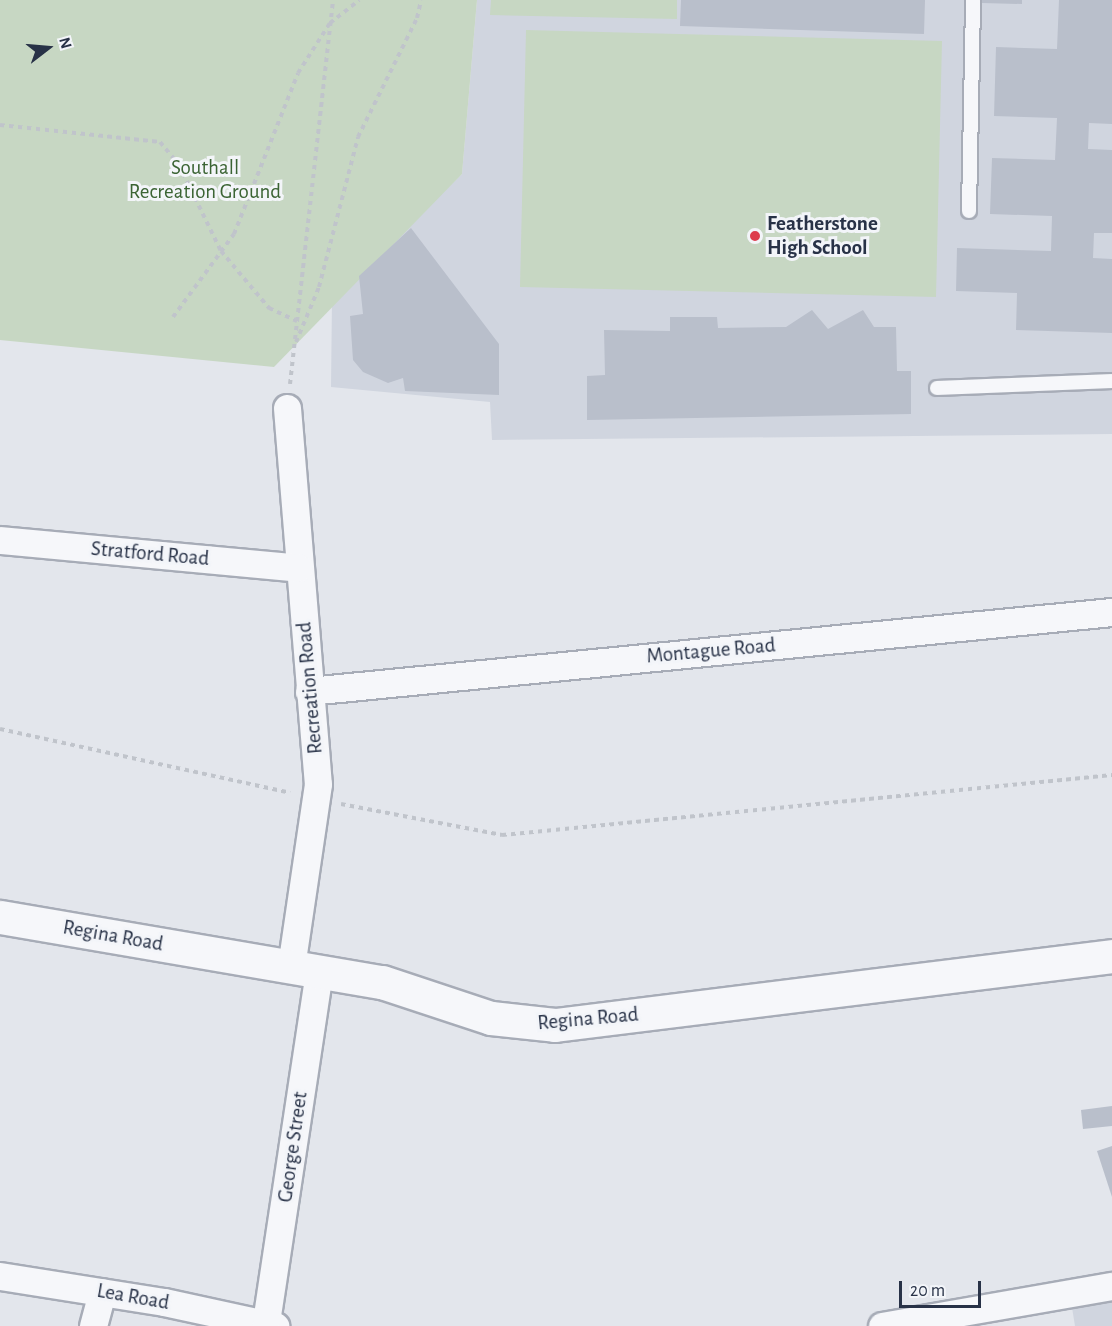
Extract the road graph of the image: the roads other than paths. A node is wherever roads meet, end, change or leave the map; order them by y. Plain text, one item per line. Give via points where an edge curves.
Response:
1 (973, 0) edge
2 (969, 211) dead end
3 (1112, 381) edge
4 (937, 388) dead end
5 (287, 408) road end
6 (0, 540) edge
7 (299, 568) junction
8 (1112, 612) edge
9 (309, 691) junction
10 (0, 917) edge
11 (1112, 956) edge
12 (305, 969) junction
13 (0, 1276) edge
14 (1112, 1286) edge
15 (102, 1292) junction
16 (270, 1324) edge
17 (93, 1326) edge
18 (882, 1326) edge

1 - 2 lane
3 - 4 lane
5 - 7 street, Recreation Road
6 - 7 street, Stratford Road
7 - 9 street, Recreation Road
8 - 9 street, Montague Road
9 - 12 street, Recreation Road via 317,798
10 - 12 street, Regina Road
11 - 12 street, Regina Road via 555,1025 491,1018 410,989
12 - 16 street, George Street
13 - 15 street, Lea Road
14 - 18 street
15 - 16 street, Lea Road
15 - 17 street

